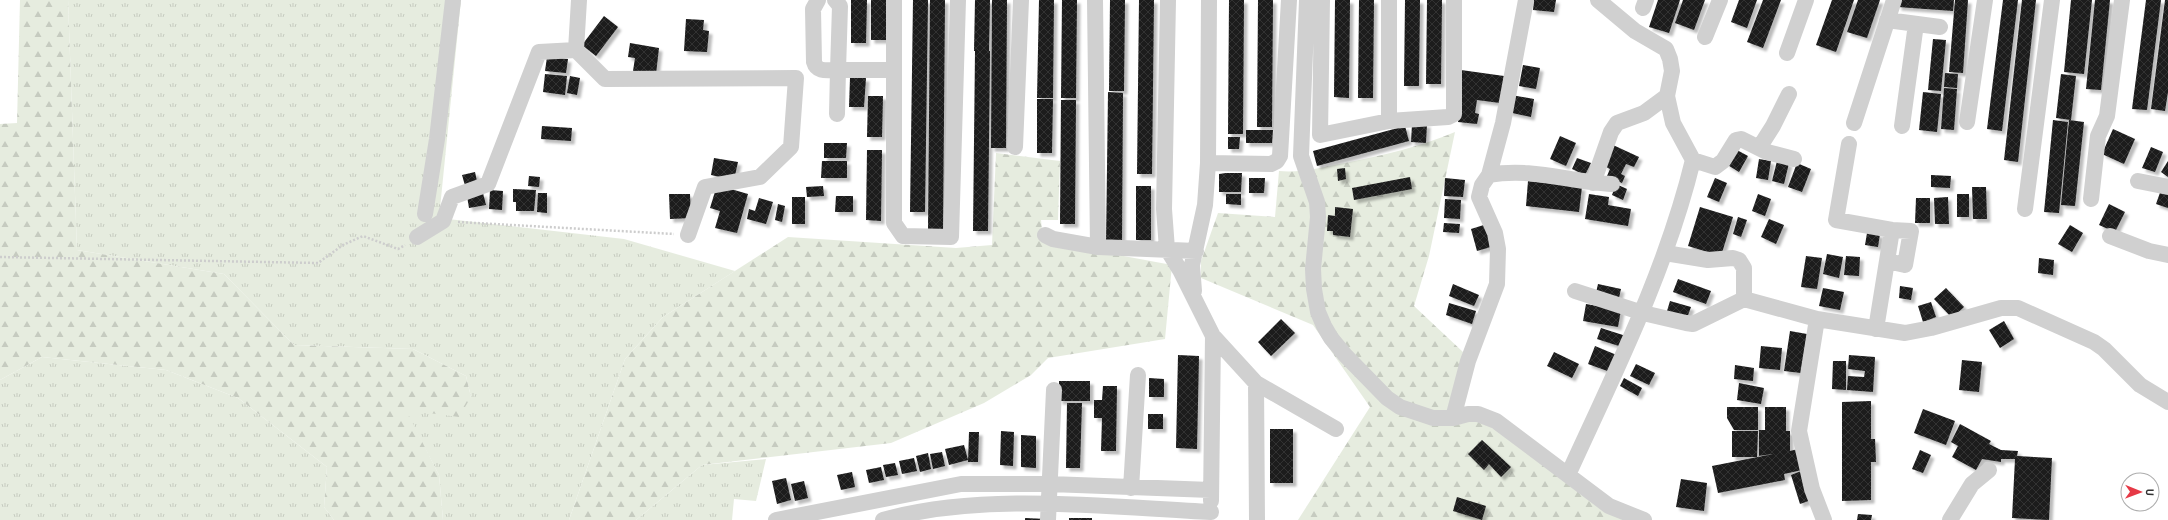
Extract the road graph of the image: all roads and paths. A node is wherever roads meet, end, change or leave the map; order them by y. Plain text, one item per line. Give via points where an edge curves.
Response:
1 (453, 0) edge
2 (579, 0) edge
3 (818, 0) edge
4 (835, 0) edge
5 (894, 0) edge
6 (958, 0) edge
7 (1021, 0) edge
8 (1095, 0) edge
9 (1168, 0) edge
10 (1209, 0) edge
11 (1289, 0) edge
12 (1307, 0) edge
13 (1322, 0) edge
14 (1389, 0) edge
15 (1454, 0) edge
16 (1526, 0) edge
17 (1598, 0) edge
18 (1720, 0) edge
19 (1806, 0) edge
20 (1894, 0) edge
21 (1985, 0) edge
22 (2052, 0) edge
23 (2122, 0) edge
24 (1887, 20) junction
25 (1916, 24) junction
26 (1940, 27) dead end
27 (1705, 37) dead end
28 (576, 50) junction
29 (1787, 53) dead end
30 (838, 70) junction
31 (894, 70) junction
32 (1789, 94) dead end
33 (1667, 96) junction
34 (837, 114) dead end
35 (1389, 121) junction
36 (1967, 122) dead end
37 (1854, 123) dead end
38 (1902, 126) dead end
39 (1849, 144) dead end
40 (1015, 147) dead end
41 (1759, 148) junction
42 (1794, 159) dead end
43 (1693, 160) junction
44 (1208, 163) junction
45 (1489, 175) junction
46 (2138, 181) dead end
47 (1593, 183) junction
48 (1612, 184) dead end
49 (2168, 187) edge
50 (2091, 199) dead end
51 (2025, 209) dead end
52 (425, 214) dead end
53 (443, 221) junction
54 (688, 235) joint
55 (1045, 235) dead end
56 (2110, 236) dead end
57 (417, 237) joint
58 (1098, 247) junction
59 (1167, 249) junction
60 (1196, 251) junction
61 (1665, 253) junction
62 (2168, 255) edge
63 (0, 257) edge
64 (1575, 292) dead end
65 (1195, 299) junction
66 (1744, 299) junction
67 (1643, 313) junction
68 (1818, 319) junction
69 (1876, 329) junction
70 (1213, 336) junction
71 (1138, 375) dead end
72 (1256, 383) junction
73 (1054, 390) dead end
74 (2168, 402) edge
75 (1453, 418) junction
76 (1336, 429) dead end
77 (1989, 470) dead end
78 (1568, 475) junction
79 (1050, 484) junction
80 (1131, 488) junction
81 (1211, 490) junction
82 (975, 513) edge
83 (1048, 513) edge
84 (1128, 514) edge
85 (1211, 516) edge
86 (892, 519) edge
87 (776, 520) edge
88 (1257, 520) edge
89 (1644, 520) edge
90 (1824, 520) edge
91 (1950, 520) edge

1 - 52 street via 437,139
2 - 28 street
3 - 30 street via 813,9 814,62 819,70
4 - 30 street via 840,6
5 - 31 street
6 - 31 street via 952,237 903,236 894,223
7 - 40 street
8 - 58 street
9 - 59 street via 1164,209
10 - 44 street
11 - 44 street via 1280,156 1271,164
12 - 75 street via 1301,156 1317,202 1313,269 1318,312 1331,338 1387,398 1400,406 1433,418
13 - 35 street via 1320,135
14 - 35 street
15 - 35 street via 1454,114 1448,117
16 - 45 street via 1503,123
17 - 33 street via 1635,31 1666,49 1672,71
18 - 27 street
19 - 29 street
20 - 24 street
21 - 36 street
22 - 51 street
23 - 50 street via 2106,116 2098,136
24 - 25 street
24 - 37 street
25 - 26 street
25 - 38 street
28 - 53 street via 539,52 488,184 452,197
28 - 54 street via 605,79 796,78 791,147 760,177 705,187
30 - 31 street
30 - 34 street
32 - 41 street
33 - 43 street via 1673,123
33 - 47 street via 1644,113 1617,123 1611,132
39 - 69 street via 1836,220 1892,230
41 - 42 street
41 - 43 street via 1741,139 1736,140 1723,161 1715,167
43 - 61 street via 1686,191
44 - 60 street via 1205,205
45 - 47 street via 1528,172
45 - 75 street via 1482,185 1479,197 1495,233 1498,249 1497,284 1468,361
46 - 49 street
47 - 48 street
53 - 54 path
53 - 57 street
55 - 58 street via 1053,239
56 - 62 street via 2149,251
57 - 63 path via 398,249 363,236 343,245 318,264
58 - 59 street
59 - 60 street
59 - 65 street
60 - 65 street via 1192,265
61 - 66 street via 1708,260 1739,260 1744,268
61 - 67 street
64 - 67 street
65 - 70 street
66 - 67 street via 1693,324
66 - 68 street
67 - 78 street
68 - 69 street
68 - 90 street via 1799,431 1812,489
69 - 74 street via 1905,333 2000,308 2018,308 2094,342 2140,385
70 - 72 street
70 - 81 street
71 - 80 street
72 - 76 street
72 - 88 street
73 - 79 street
75 - 78 street via 1478,414 1496,421
77 - 91 street via 1972,484
78 - 89 street via 1609,506
79 - 80 street
79 - 83 street
79 - 87 street via 946,485
80 - 81 street
81 - 85 street
82 - 83 street
82 - 86 street
83 - 84 street
84 - 85 street

